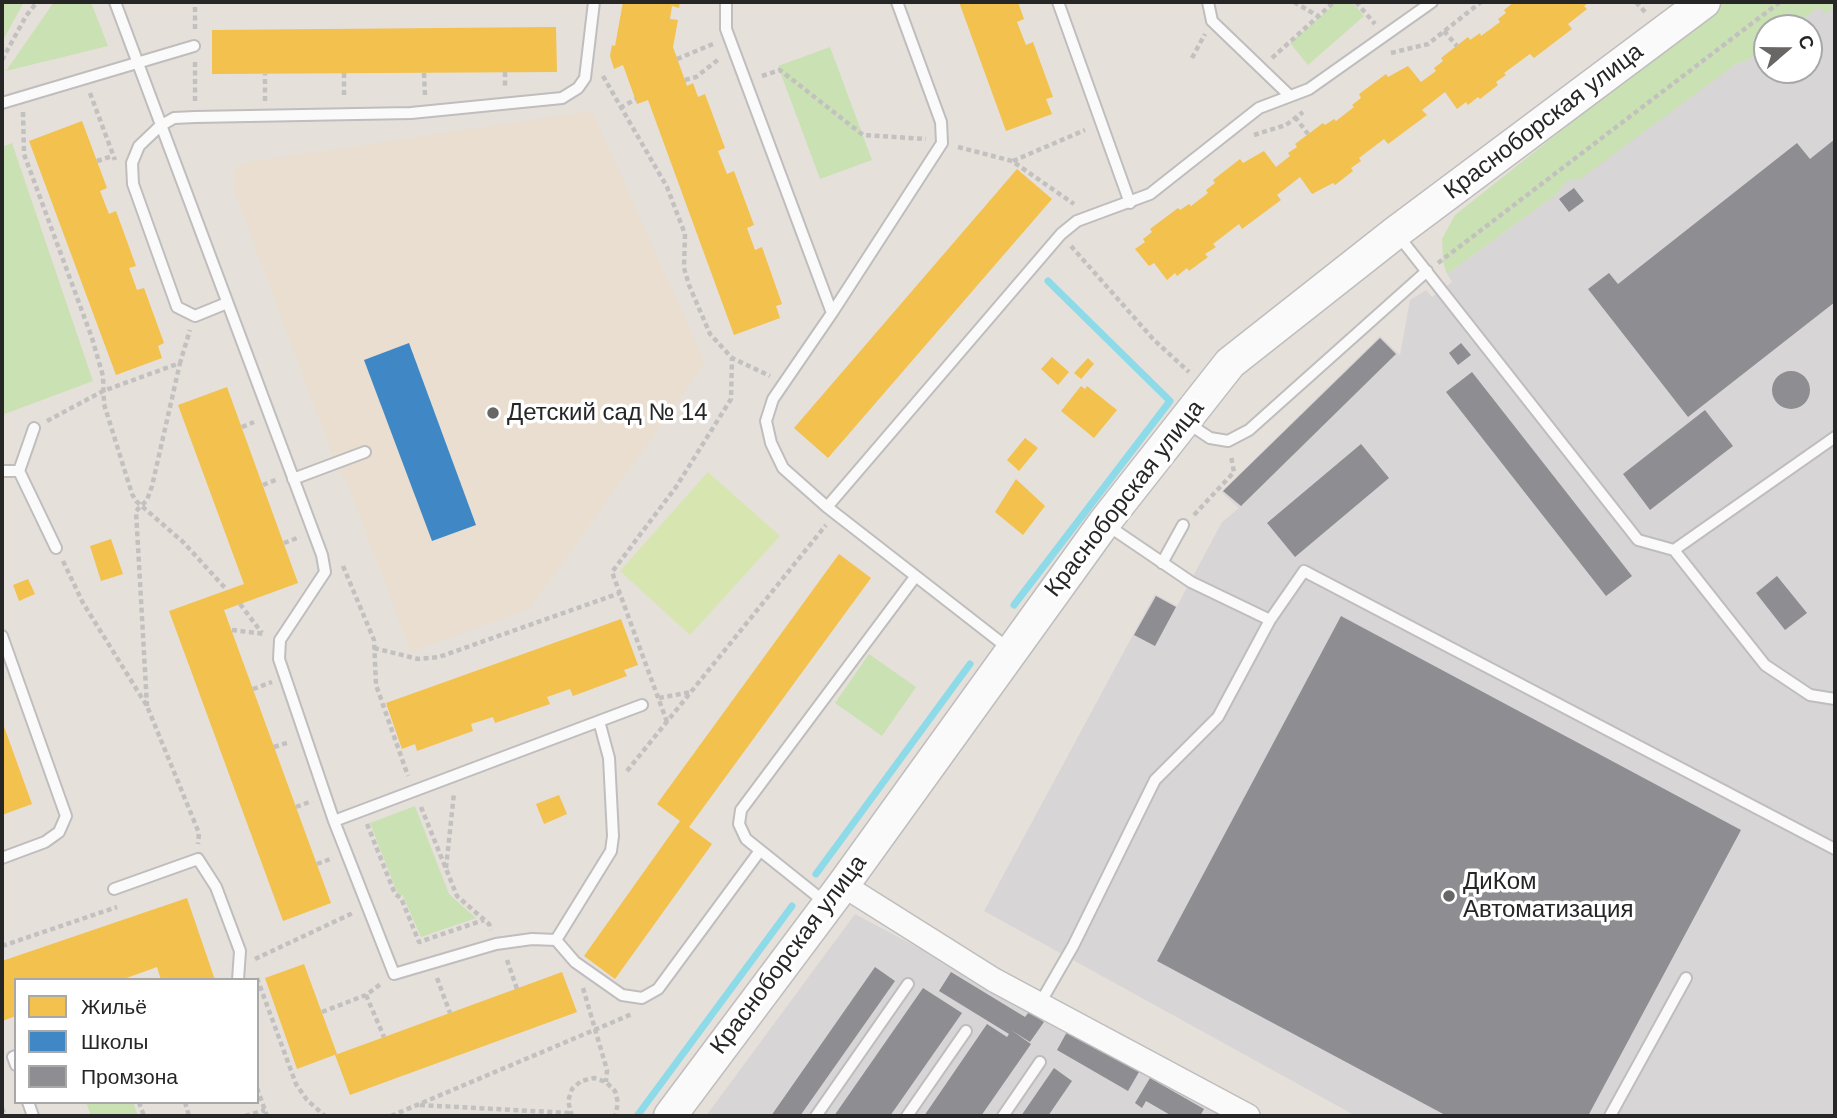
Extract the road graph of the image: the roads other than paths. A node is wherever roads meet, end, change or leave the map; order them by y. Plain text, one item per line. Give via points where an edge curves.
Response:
1 (115, 2) edge
2 (594, 2) edge
3 (726, 2) edge
4 (897, 2) edge
5 (1058, 2) edge
6 (1208, 2) edge
7 (1432, 2) edge
8 (1704, 2) edge
9 (194, 46) dead end
10 (137, 63) junction
11 (1290, 96) junction
12 (2, 103) edge
13 (160, 126) junction
14 (1130, 204) junction
15 (1395, 233) junction
16 (1427, 271) junction
17 (227, 303) junction
18 (832, 313) junction
19 (1185, 421) junction
20 (34, 428) road end
21 (1835, 437) edge
22 (365, 452) dead end
23 (2, 471) edge
24 (19, 471) junction
25 (293, 479) junction
26 (831, 510) junction
27 (1104, 523) junction
28 (1184, 525) road end
29 (56, 548) road end
30 (1674, 550) junction
31 (1162, 563) junction
32 (915, 577) junction
33 (1270, 620) junction
34 (2, 636) edge
35 (1010, 650) junction
36 (1835, 699) edge
37 (642, 705) road end
38 (599, 721) junction
39 (334, 821) junction
40 (1835, 849) edge
41 (759, 852) junction
42 (2, 858) edge
43 (114, 889) dead end
44 (835, 895) junction
45 (556, 940) junction
46 (239, 978) edge
47 (1686, 978) dead end
48 (908, 984) dead end
49 (1040, 1005) junction
50 (966, 1031) dead end
51 (1040, 1062) dead end
52 (670, 1116) edge
53 (816, 1116) edge
54 (907, 1116) edge
55 (1003, 1116) edge
56 (1248, 1116) edge
57 (1609, 1116) edge

1 - 10 lane
2 - 13 lane via 585,78 562,97 411,113 174,118
3 - 18 lane via 726,29
4 - 18 lane via 941,122 942,143
5 - 14 lane
6 - 11 lane via 1212,21
7 - 11 lane via 1309,89
8 - 15 street, Красноборская улица
9 - 10 lane
10 - 12 lane
10 - 13 lane
11 - 14 lane via 1259,108 1150,194
13 - 17 lane
13 - 17 lane via 139,146 132,163 133,184 177,307 195,316
14 - 26 lane via 1077,221 1061,234
15 - 16 lane
15 - 19 street, Красноборская улица via 1230,363
16 - 19 lane via 1250,430 1228,440 1210,438
16 - 30 lane via 1638,540
17 - 25 lane
18 - 26 lane via 773,399 766,421 783,468
19 - 27 street, Красноборская улица
20 - 24 lane
21 - 30 lane
22 - 25 lane
23 - 24 lane
24 - 29 lane
25 - 39 lane via 325,572 280,640 279,659
26 - 32 lane
27 - 31 lane
27 - 35 street, Красноборская улица
28 - 31 lane
30 - 36 lane via 1765,665 1810,695
31 - 33 lane
32 - 35 lane
32 - 41 lane via 741,810 739,824
33 - 40 lane via 1304,571
33 - 49 lane via 1218,717 1155,780
34 - 42 lane via 66,816 59,832 45,842
35 - 44 street, Красноборская улица
37 - 38 lane
38 - 39 lane
38 - 45 lane via 606,738 611,851
39 - 45 lane via 394,974 499,944
41 - 44 lane
41 - 45 lane via 657,989 642,998 622,995 575,962
43 - 46 lane via 198,859 216,887 240,951
44 - 49 street
44 - 52 street, Красноборская улица
47 - 57 lane
48 - 53 lane
49 - 56 street
50 - 54 lane
51 - 55 lane

